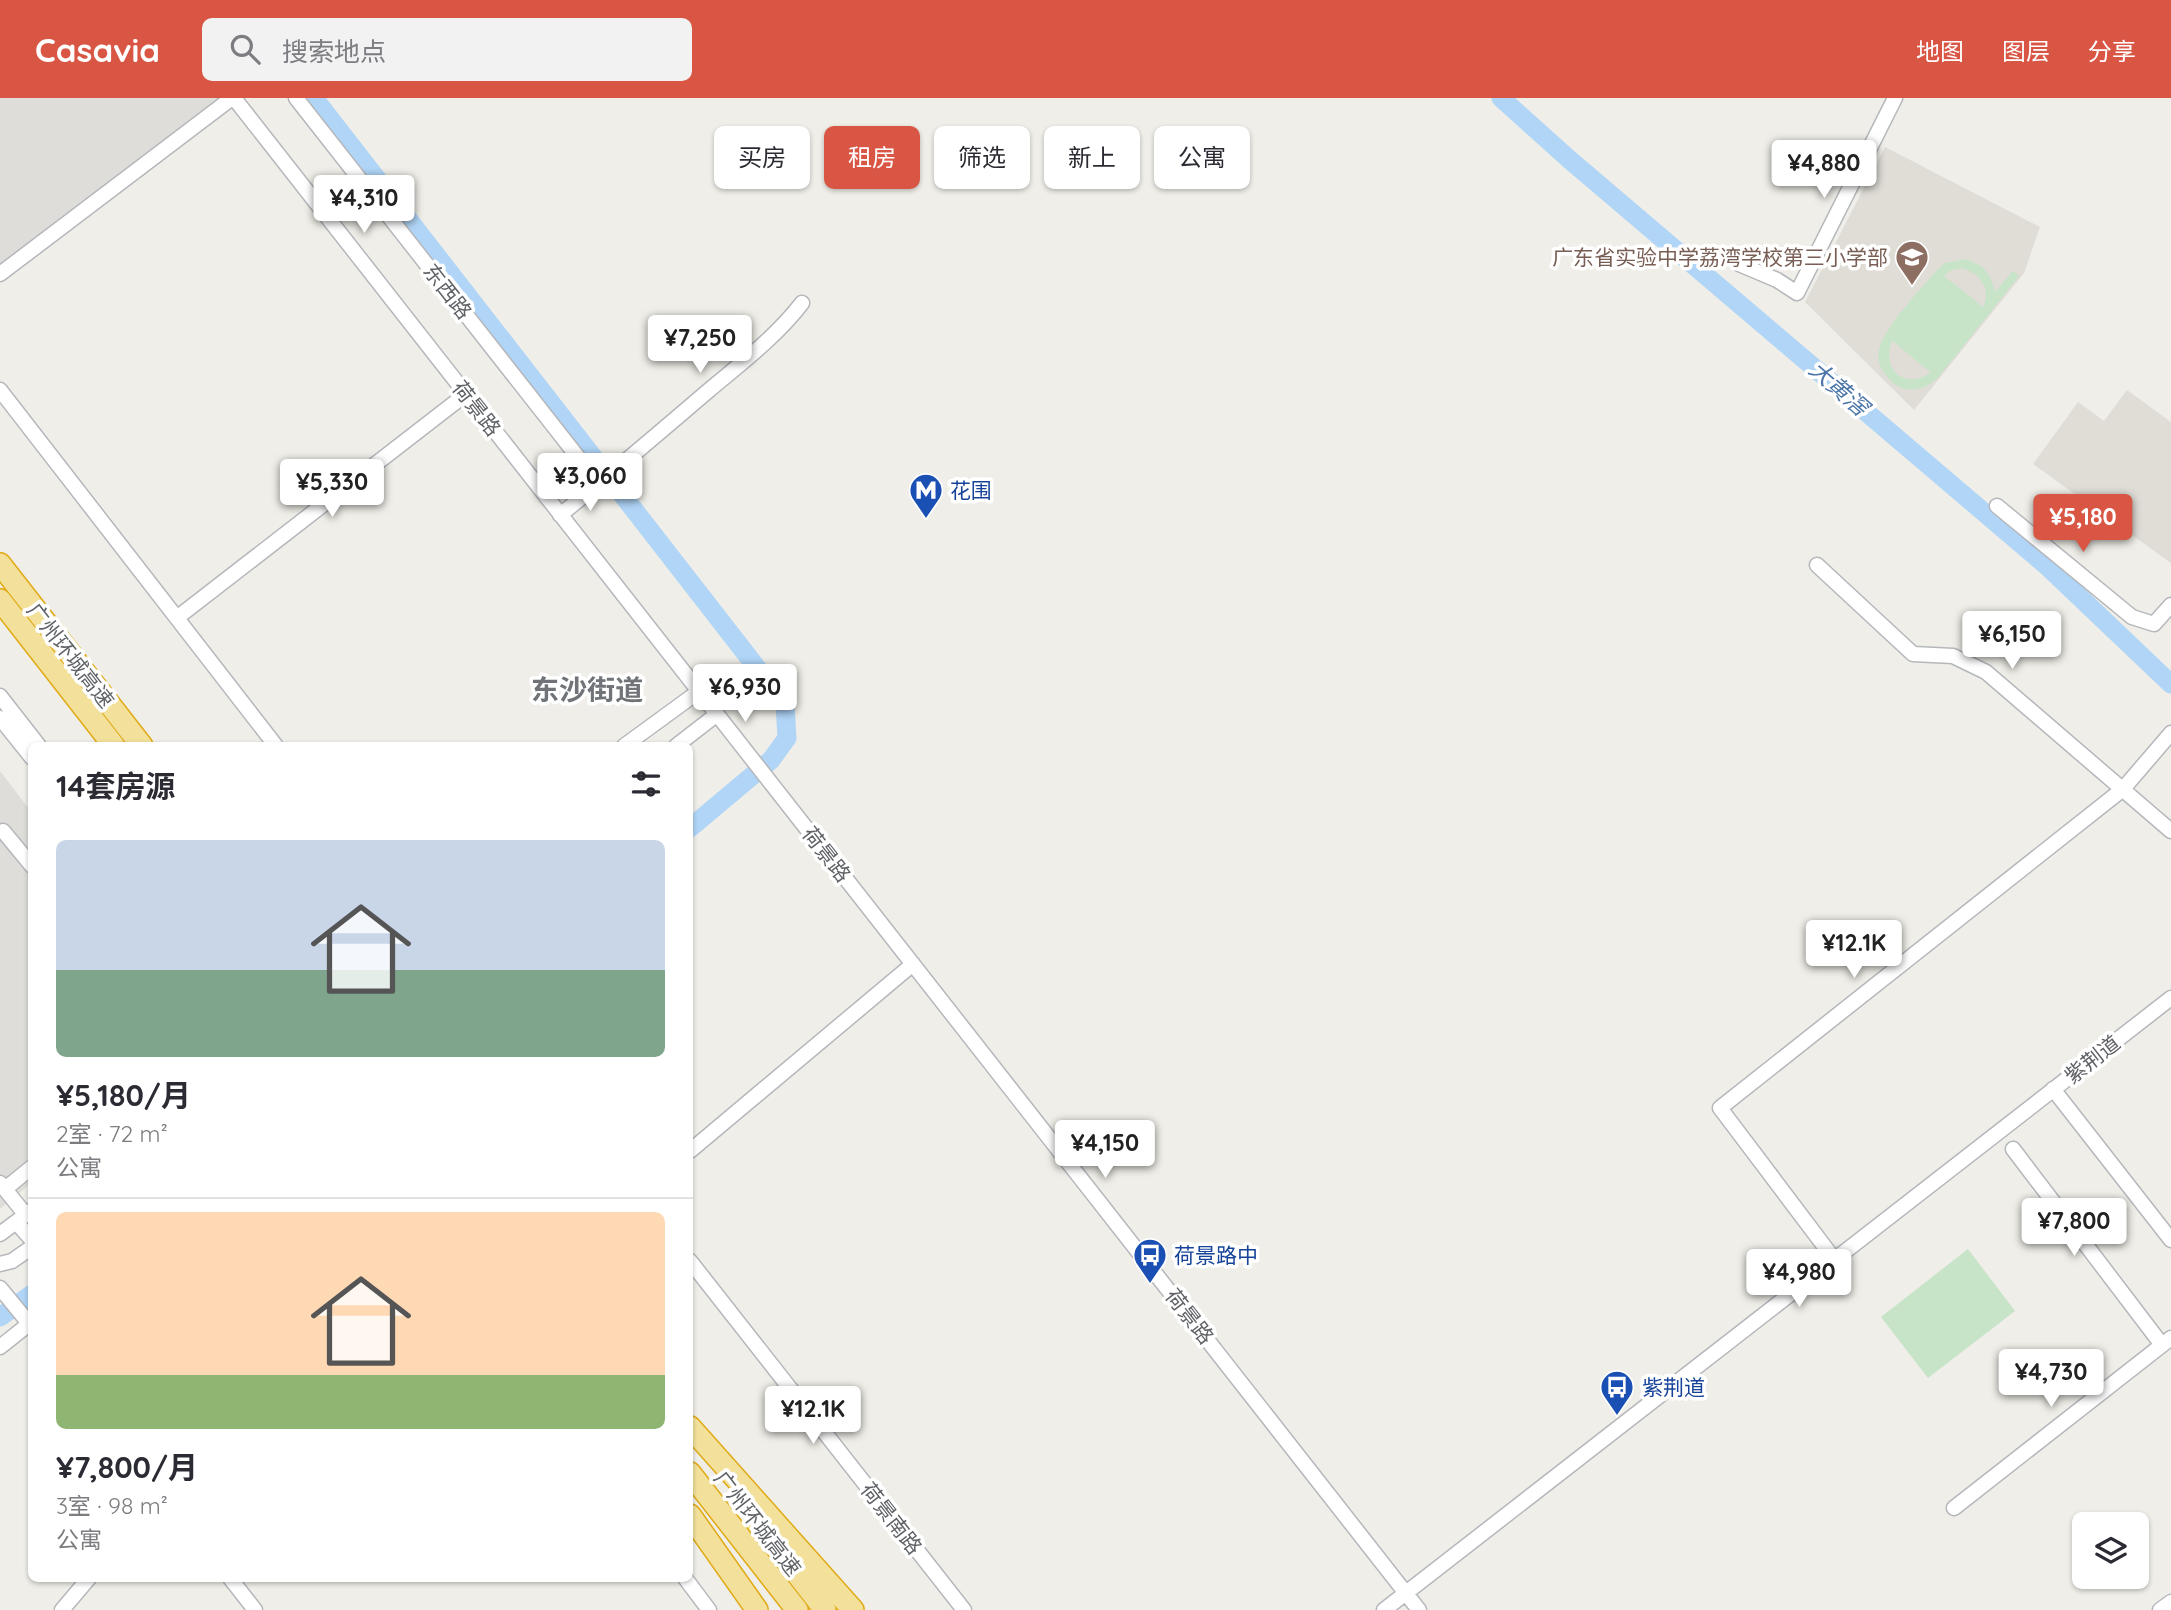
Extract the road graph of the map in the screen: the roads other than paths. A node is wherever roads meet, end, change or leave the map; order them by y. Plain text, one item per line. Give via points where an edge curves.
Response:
1 (233, 98) edge
2 (296, 98) edge
3 (1895, 98) edge
4 (1740, 264) dead end
5 (0, 274) edge
6 (802, 303) dead end
7 (0, 390) edge
8 (466, 394) junction
9 (599, 483) junction
10 (1997, 506) dead end
11 (560, 515) junction
12 (0, 564) edge
13 (1817, 565) dead end
14 (0, 600) edge
15 (2171, 605) edge
16 (178, 617) junction
17 (698, 692) junction
18 (1, 699) edge
19 (716, 715) junction
20 (0, 718) edge
21 (2171, 733) edge
22 (36, 742) edge
23 (111, 742) edge
24 (139, 742) edge
25 (273, 742) edge
26 (629, 742) edge
27 (681, 742) edge
28 (28, 753) edge
29 (2123, 789) junction
30 (1, 830) edge
31 (2171, 831) edge
32 (28, 861) edge
33 (914, 964) junction
34 (2171, 998) edge
35 (2053, 1089) junction
36 (693, 1148) edge
37 (2013, 1149) dead end
38 (28, 1170) edge
39 (3, 1186) edge
40 (24, 1215) edge
41 (0, 1234) edge
42 (2171, 1240) edge
43 (28, 1250) edge
44 (1834, 1259) junction
45 (0, 1264) edge
46 (693, 1265) edge
47 (0, 1288) edge
48 (28, 1322) edge
49 (28, 1324) edge
50 (2166, 1342) edge
51 (0, 1347) edge
52 (693, 1430) edge
53 (693, 1440) edge
54 (693, 1477) edge
55 (1954, 1508) dead end
56 (693, 1519) edge
57 (86, 1582) edge
58 (233, 1582) edge
59 (688, 1582) edge
60 (1406, 1593) junction
61 (2171, 1602) edge
62 (62, 1610) edge
63 (255, 1610) edge
64 (709, 1610) edge
65 (760, 1610) edge
66 (797, 1610) edge
67 (825, 1610) edge
68 (853, 1610) edge
69 (964, 1610) edge
70 (1384, 1610) edge
71 (1419, 1610) edge
72 (2160, 1610) edge

1 - 5 street
1 - 8 street, 荷景路
2 - 9 street, 东西路
3 - 4 street via 1797,293
6 - 9 street via 773,334
7 - 16 street
8 - 11 street, 荷景路
8 - 16 street
9 - 11 street
10 - 15 street via 2132,617 2154,624
11 - 17 street, 荷景路
12 - 24 highway, 广州环城高速
13 - 29 street via 1913,654 1953,656 1986,672
14 - 23 highway, 广州环城高速
16 - 25 street
17 - 19 street, 荷景路
17 - 26 street
18 - 22 street
19 - 27 street
19 - 33 street, 荷景路
20 - 28 street
21 - 29 street
29 - 31 street
29 - 44 street via 1720,1108
30 - 32 street
33 - 36 street
33 - 60 street, 荷景路
34 - 35 street, 紫荆道
35 - 42 street
35 - 44 street, 紫荆道
37 - 50 street
38 - 39 street
39 - 40 street
40 - 41 street
43 - 45 street
44 - 60 street, 紫荆道
46 - 69 street, 荷景南路
47 - 48 street
49 - 51 street
50 - 55 street
52 - 68 highway
53 - 67 highway, 广州环城高速
54 - 66 highway, 广州环城高速
56 - 65 highway
57 - 62 street
58 - 63 street
59 - 64 street
60 - 70 street, 紫荆道
60 - 71 street, 荷景路
61 - 72 street

